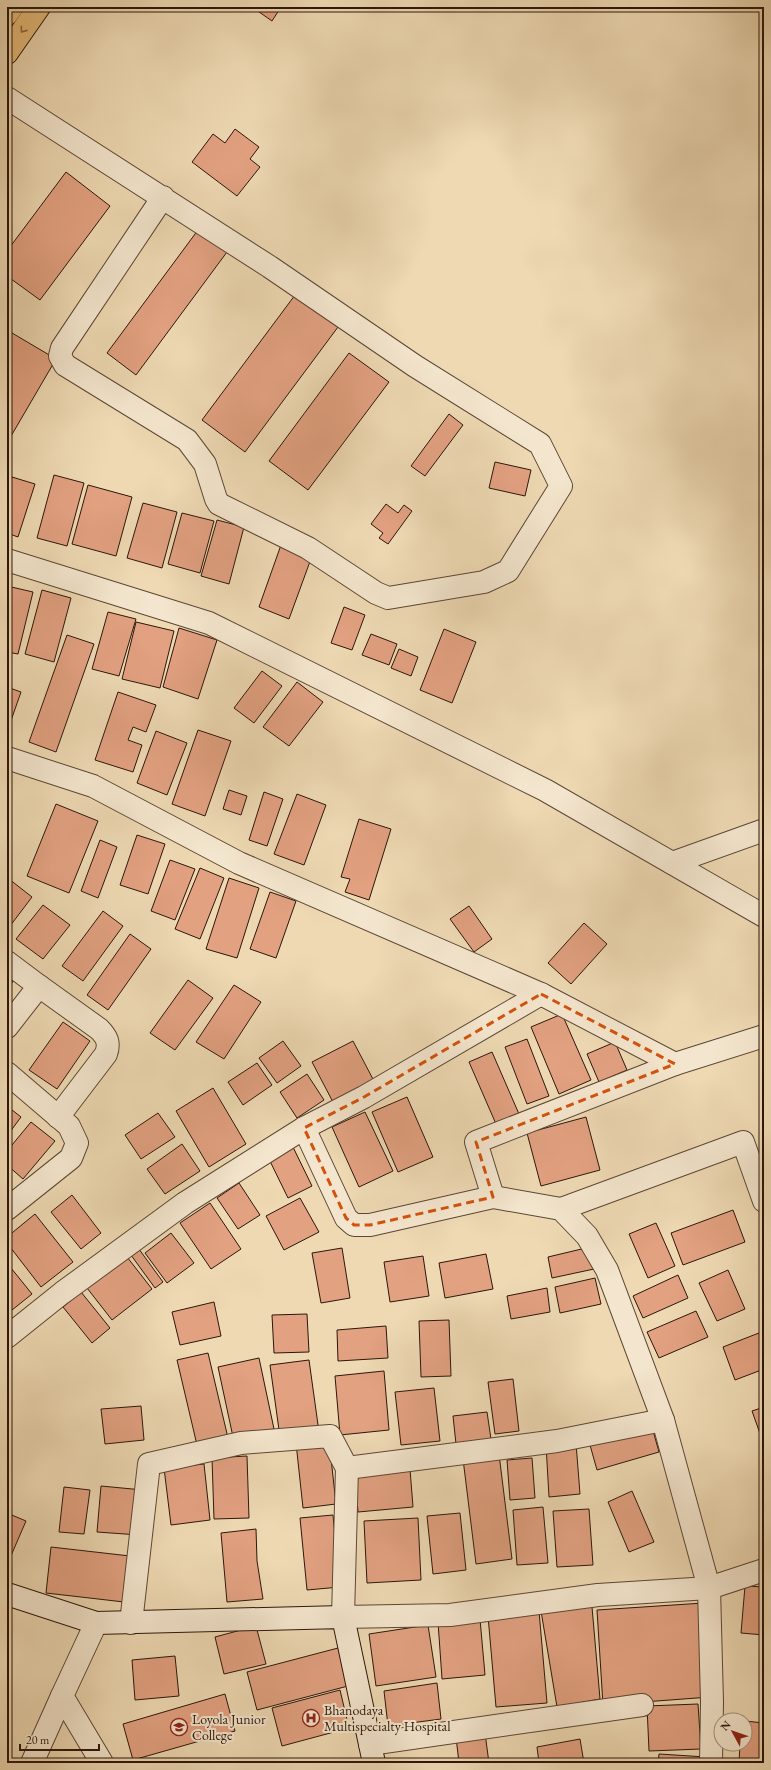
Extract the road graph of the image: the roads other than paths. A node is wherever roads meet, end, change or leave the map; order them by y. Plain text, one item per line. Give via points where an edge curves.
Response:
1 (12, 7) edge
2 (39, 7) edge
3 (7, 14) edge
4 (7, 53) edge
5 (7, 98) edge
6 (163, 197) junction
7 (7, 560) edge
8 (7, 758) edge
9 (764, 830) edge
10 (672, 863) junction
11 (764, 916) edge
12 (7, 962) edge
13 (39, 986) junction
14 (541, 994) junction
15 (7, 1027) edge
16 (764, 1036) edge
17 (675, 1064) junction
18 (7, 1073) edge
19 (58, 1117) junction
20 (304, 1128) junction
21 (493, 1197) junction
22 (764, 1201) edge
23 (7, 1209) edge
24 (561, 1209) junction
25 (7, 1337) edge
26 (663, 1420) junction
27 (347, 1468) junction
28 (764, 1570) edge
29 (709, 1588) junction
30 (7, 1594) edge
31 (343, 1617) junction
32 (96, 1623) junction
33 (131, 1623) junction
34 (62, 1696) junction
35 (642, 1705) dead end
36 (372, 1754) edge
37 (32, 1763) edge
38 (102, 1763) edge
39 (711, 1763) edge

1 - 3 highway
2 -> 4 highway
5 - 6 street
6 - 6 street via 414,366 540,444 561,486 508,571 484,582 388,598 376,593 308,548 219,504 205,464 187,440 65,365 60,356 62,348
7 - 10 street via 209,622 545,790
8 - 14 street via 93,786 239,863
9 - 10 street
10 - 11 street
12 - 13 street
13 - 15 street
13 - 19 street via 99,1029 106,1036 109,1046 106,1054
14 - 17 street
14 - 20 street via 364,1097
16 - 17 street
17 - 21 street via 476,1142
18 - 19 street
19 - 23 street via 69,1126 77,1144 71,1158
20 - 21 street via 346,1218 354,1224 370,1225
20 - 25 street via 185,1203 62,1293
21 - 24 street
22 - 24 street via 743,1142
24 - 26 street via 587,1236 607,1270
26 - 27 street via 557,1441
26 - 29 street
27 - 31 street
27 - 33 street via 330,1436 241,1443 149,1464
28 - 29 street
29 - 31 street via 598,1595 450,1614
29 - 39 street
30 - 32 street
31 - 33 street
31 - 36 street
32 - 33 street
32 - 34 street
34 - 37 street
34 - 38 street
35 - 36 street

